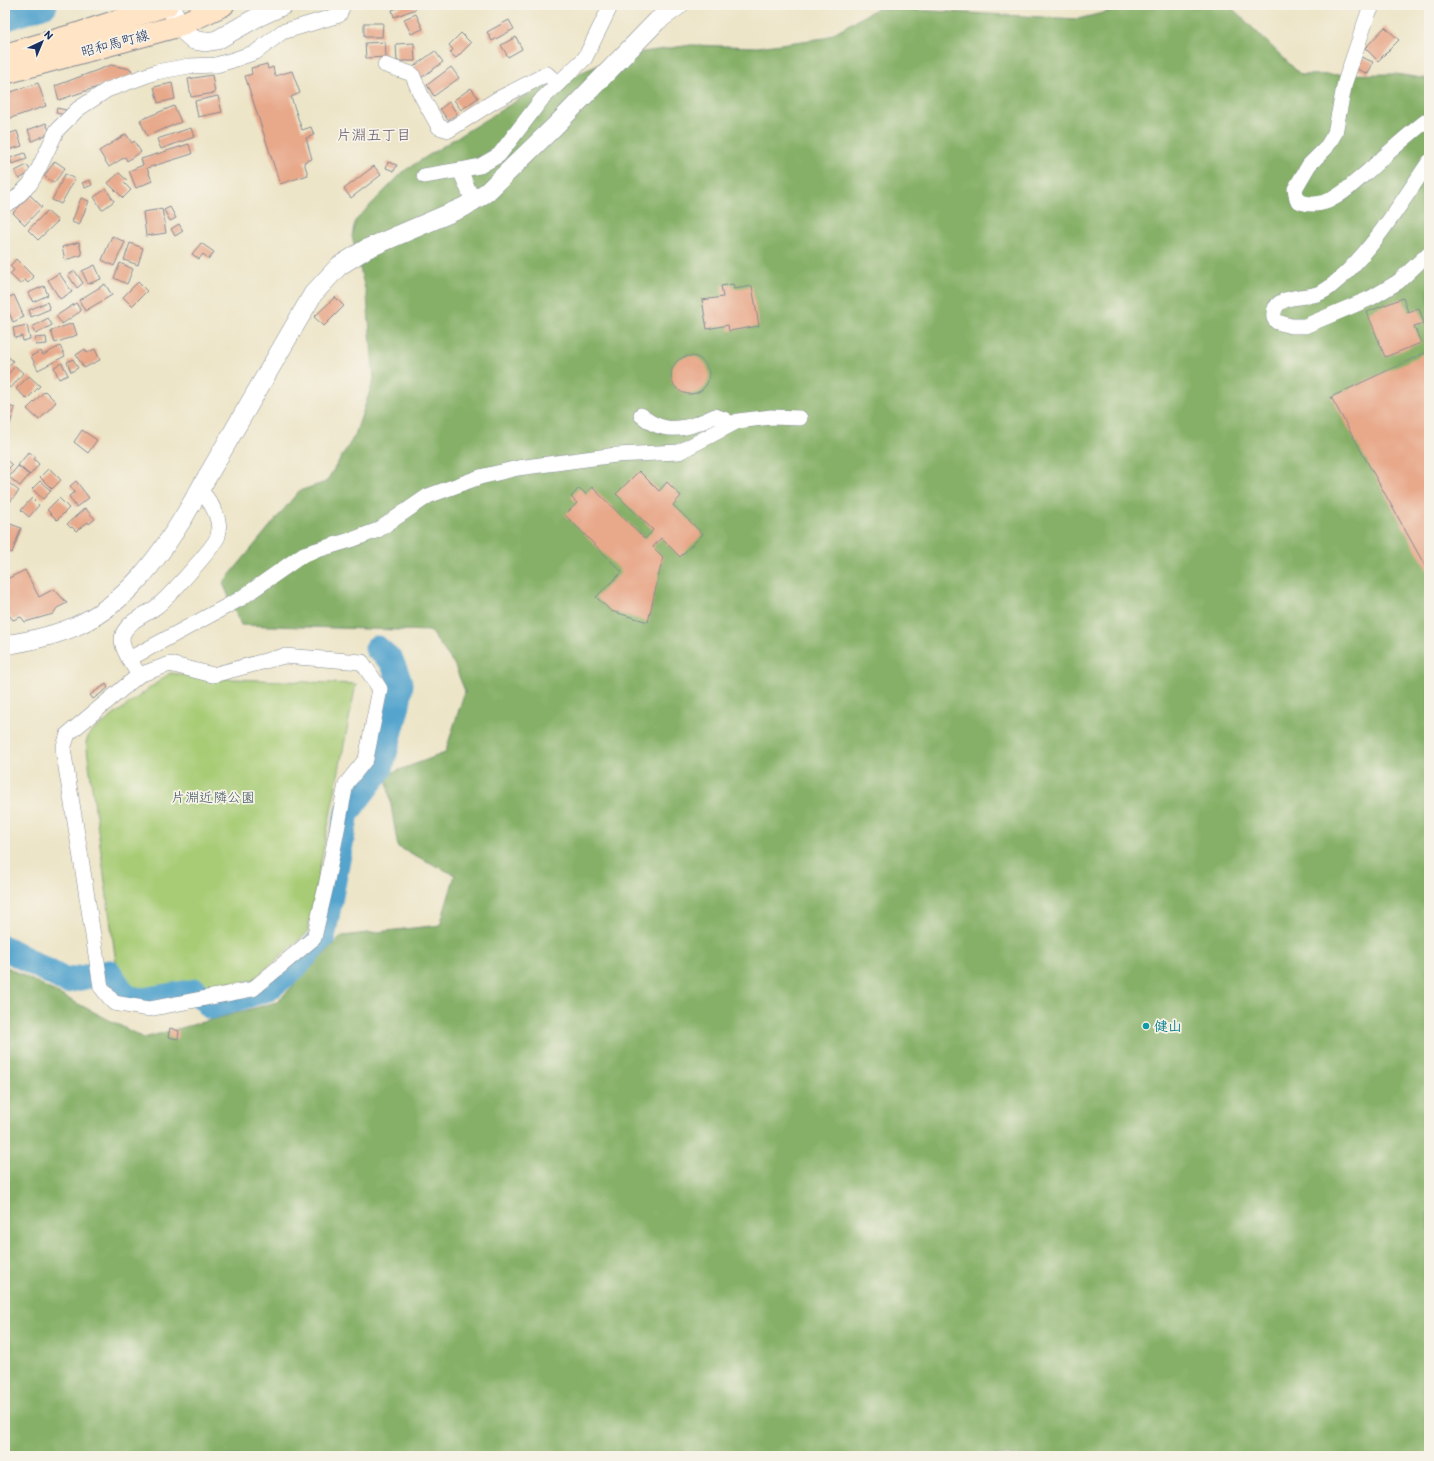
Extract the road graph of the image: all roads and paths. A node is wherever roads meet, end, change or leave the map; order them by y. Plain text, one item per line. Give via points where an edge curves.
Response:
1 (167, 5) edge
2 (171, 5) edge
3 (223, 5) edge
4 (284, 5) edge
5 (343, 5) edge
6 (611, 5) edge
7 (679, 5) edge
8 (1373, 5) edge
9 (178, 26) junction
10 (5, 55) edge
11 (386, 65) dead end
12 (5, 73) edge
13 (558, 84) junction
14 (1429, 119) edge
15 (1429, 162) edge
16 (460, 170) junction
17 (424, 176) dead end
18 (473, 201) junction
19 (5, 205) edge
20 (1429, 253) edge
21 (641, 415) dead end
22 (800, 418) dead end
23 (731, 424) junction
24 (200, 490) junction
25 (5, 645) edge
26 (129, 659) junction
27 (140, 674) junction

1 - 10 main road, 昭和馬町線
2 - 9 street
3 - 9 main road, 昭和馬町線
4 - 9 street via 217,40 194,40
5 - 19 street via 339,15 282,32 256,52 216,65 188,66 156,72 107,90 78,108 57,130 30,184
6 - 13 street via 585,58
7 - 18 street via 657,21 555,126 487,192
8 - 14 street via 1345,82 1335,133 1295,189 1297,200 1310,205 1331,200
9 - 12 main road, 昭和馬町線
11 - 13 street via 412,74 421,95 440,126 450,130 496,100 547,74
13 - 16 street via 542,99 498,155 480,166
15 - 20 street via 1364,256 1329,288 1314,295 1290,298 1278,304 1274,318 1277,322 1291,326 1305,326 1371,298 1398,282
16 - 17 street
16 - 18 street
18 - 24 street via 366,249 339,266 313,294
21 - 23 street via 653,424 671,429 715,416
22 - 23 street via 771,417
23 - 26 street via 678,452 616,455 518,468 480,476 428,496 378,530 304,554 240,599
24 - 25 street via 153,564 126,593 102,612 78,626 39,639
24 - 26 street via 216,513 218,537 177,586 156,607 134,621 124,632 121,641
26 - 27 street
27 - 27 street via 68,734 62,749 101,987 114,1003 149,1009 254,989 314,938 346,784 366,759 380,689 362,662 284,656 213,675 170,664

